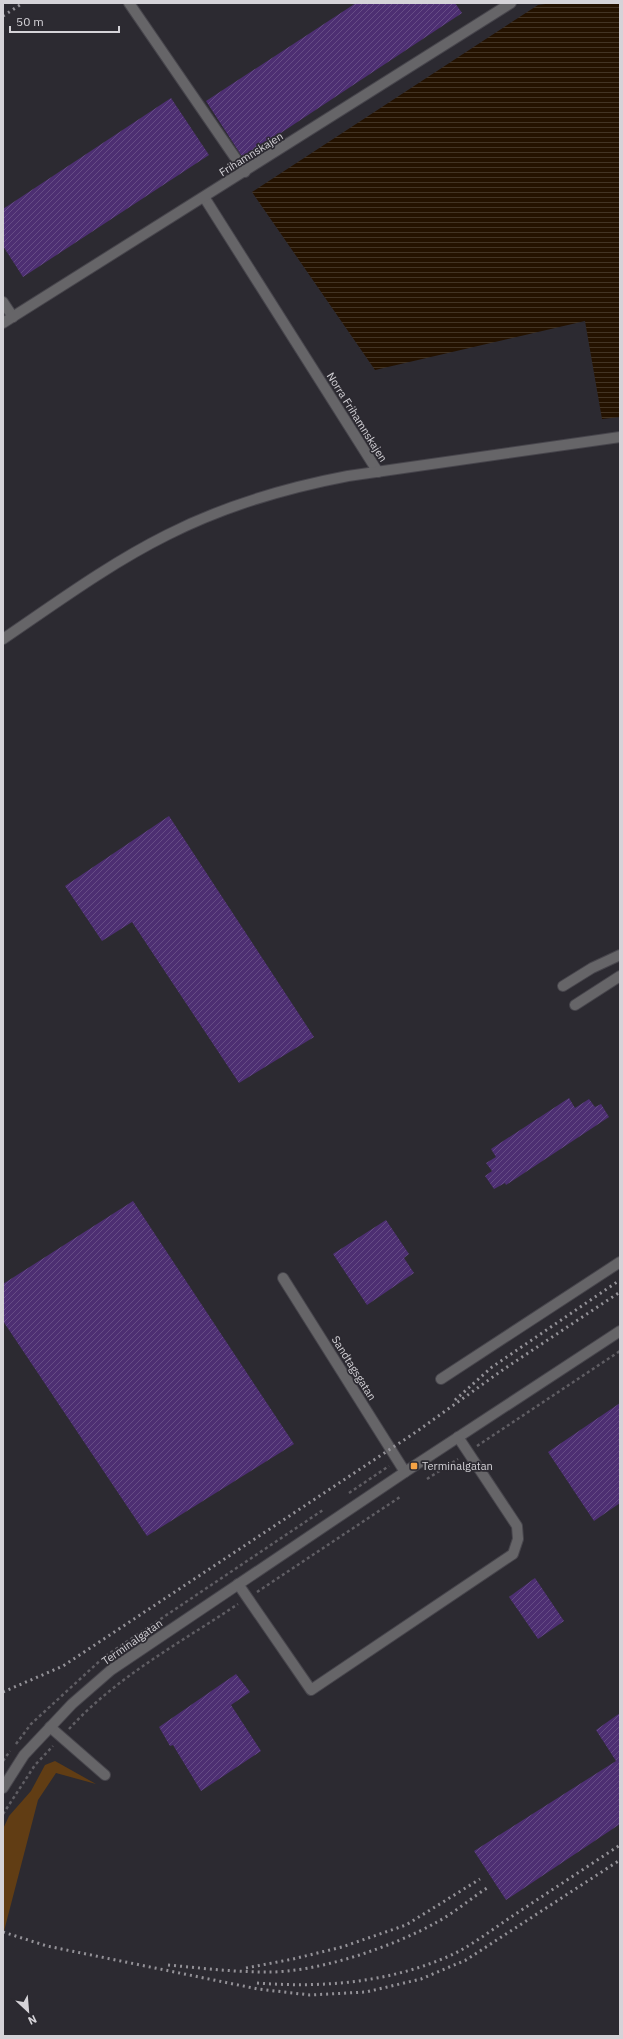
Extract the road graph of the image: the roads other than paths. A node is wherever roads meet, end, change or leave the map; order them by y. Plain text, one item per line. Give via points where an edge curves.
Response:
1 (129, 3) edge
2 (511, 3) edge
3 (245, 172) junction
4 (204, 197) junction
5 (3, 302) edge
6 (13, 317) junction
7 (3, 323) edge
8 (620, 437) edge
9 (378, 472) junction
10 (3, 639) edge
11 (620, 956) edge
12 (620, 976) edge
13 (563, 986) dead end
14 (575, 1005) dead end
15 (620, 1262) edge
16 (283, 1278) dead end
17 (620, 1331) edge
18 (441, 1379) dead end
19 (458, 1437) junction
20 (405, 1472) junction
21 (238, 1584) junction
22 (50, 1727) junction
23 (106, 1775) dead end
24 (3, 1788) edge

1 - 3 street
2 - 3 street, Frihamnskajen
3 - 4 street, Frihamnskajen
4 - 6 street, Frihamnskajen
4 - 9 street, Norra Frihamnskajen
5 - 6 street
6 - 7 street, Frihamnskajen
8 - 9 street, Norra Frihamnskajen
9 - 10 street via 311,483 256,498 167,535 113,565
11 - 13 street via 592,968
12 - 14 street
15 - 18 street
16 - 20 street, Sandtagsgatan
17 - 19 street, Terminalgatan
19 - 20 street, Terminalgatan
19 - 21 street via 517,1526 518,1539 513,1554 311,1690
20 - 21 street, Terminalgatan
21 - 22 street, Terminalgatan via 111,1670
22 - 23 street
22 - 24 street, Terminalgatan via 24,1755

